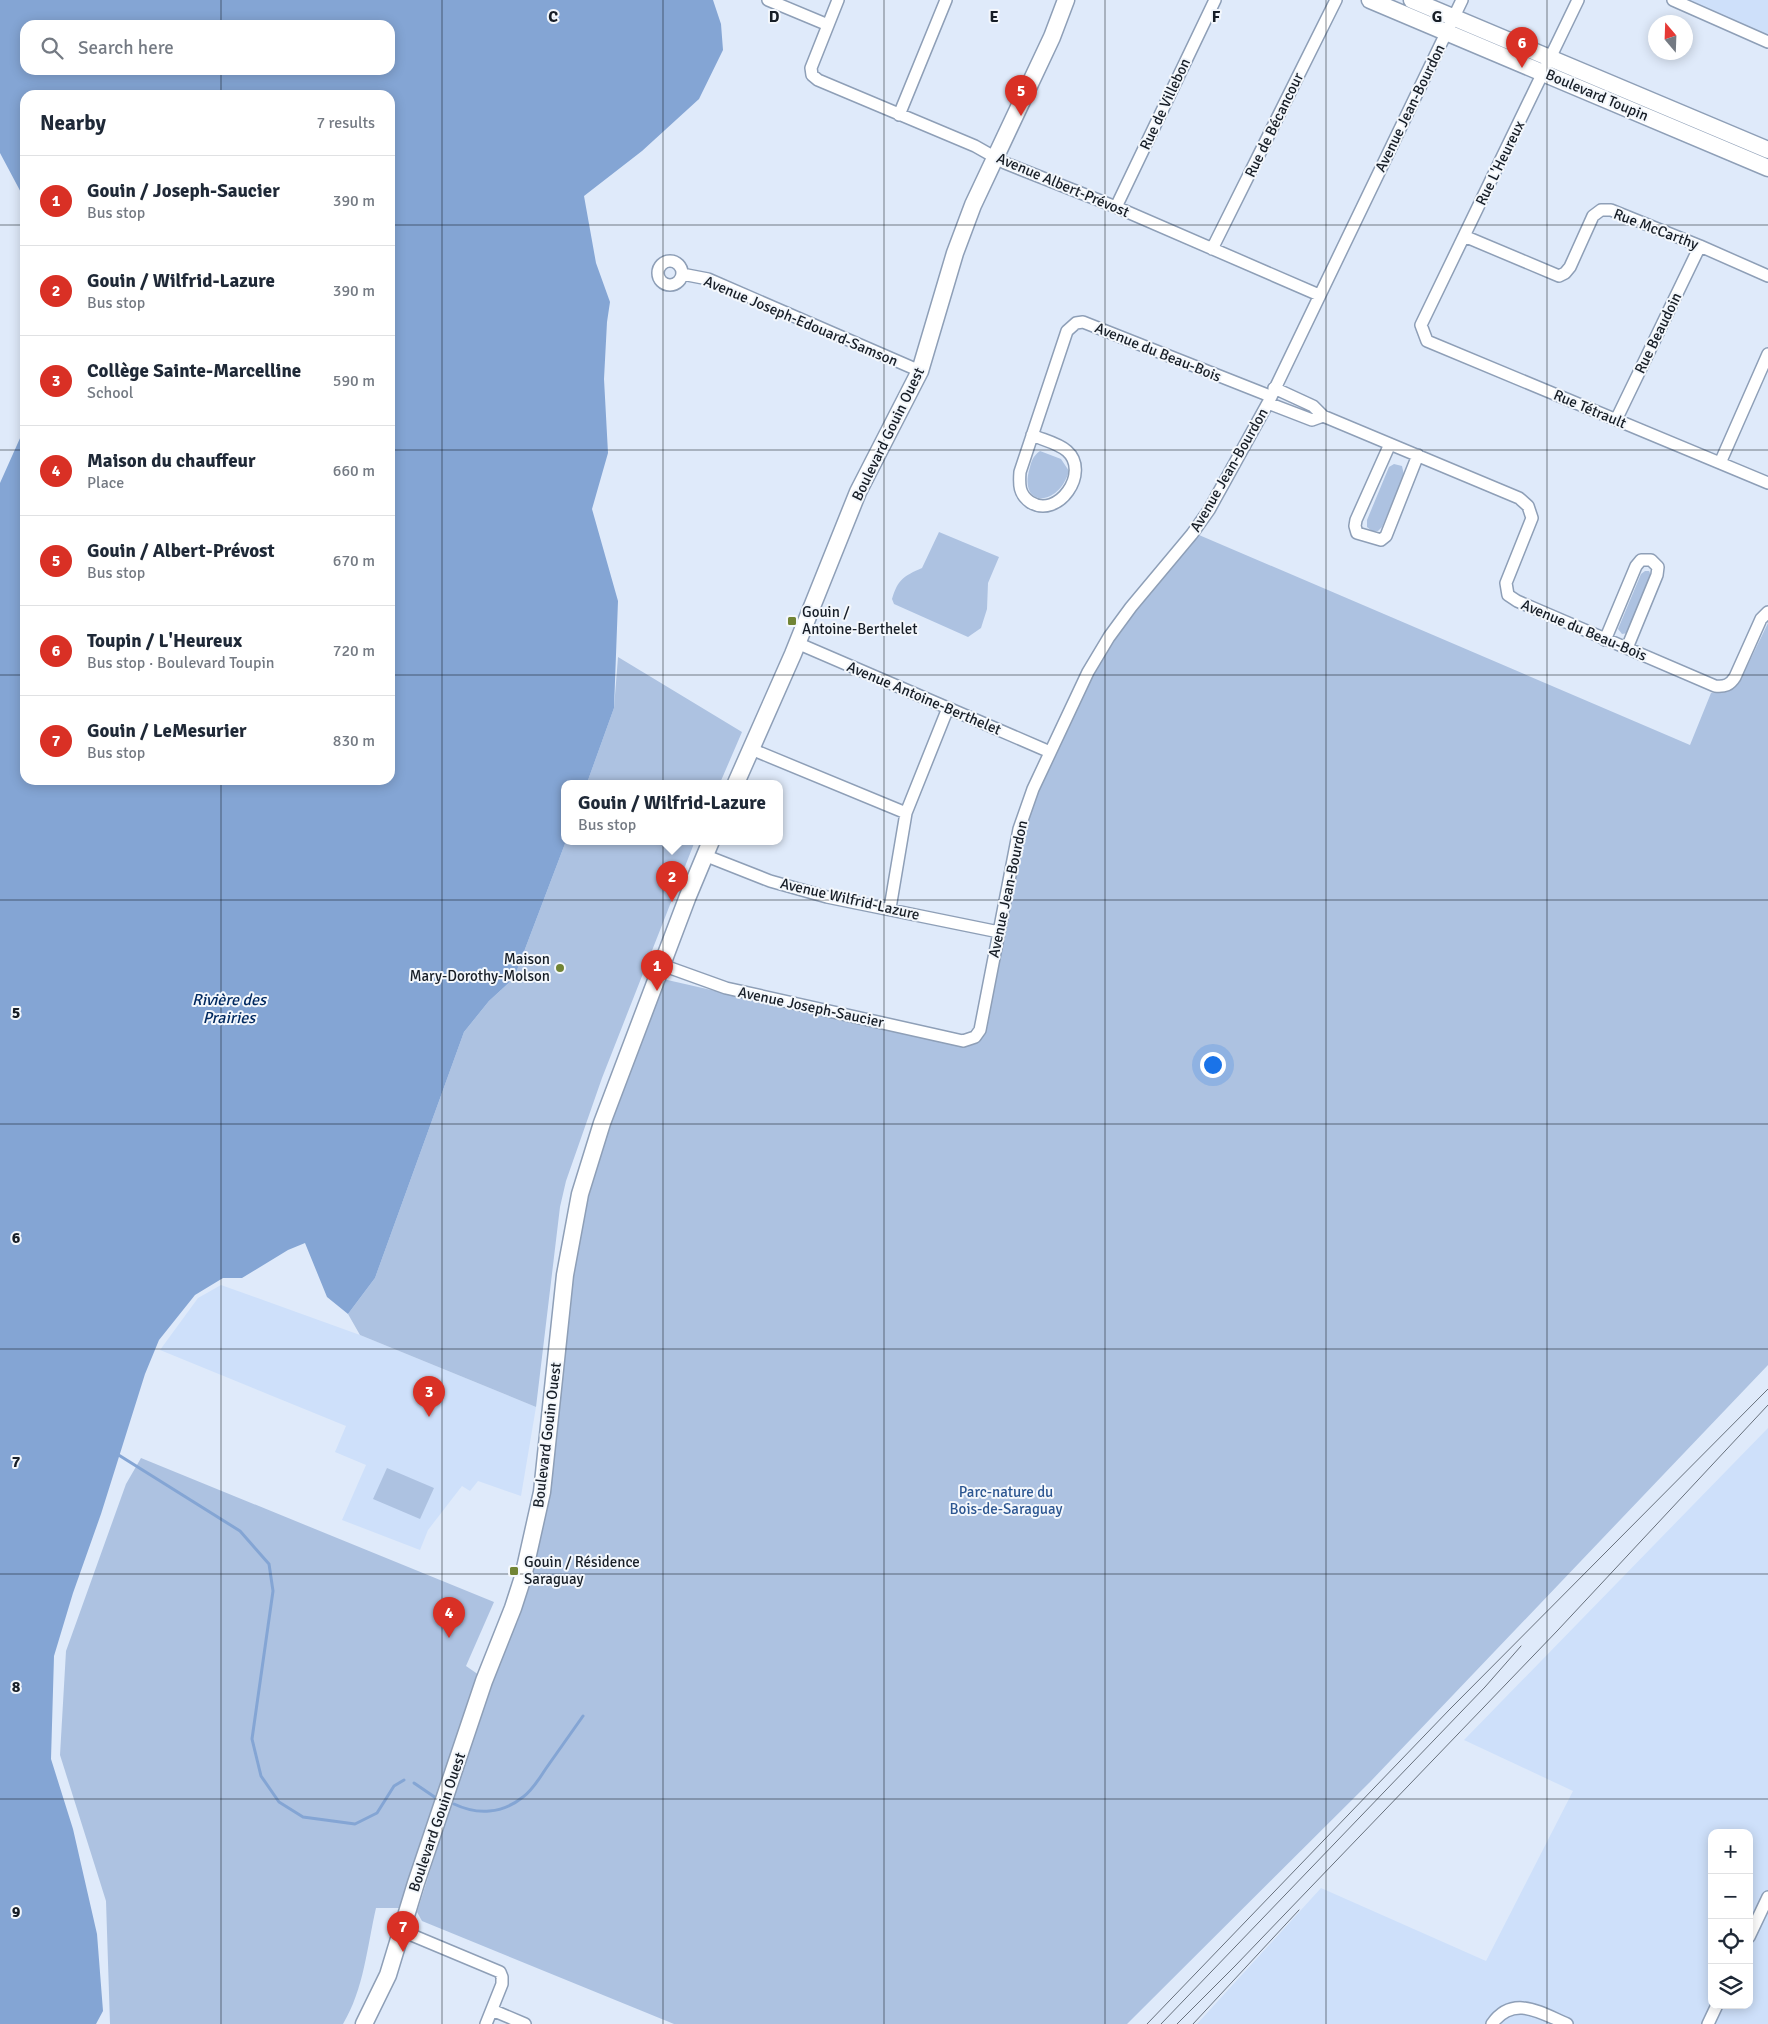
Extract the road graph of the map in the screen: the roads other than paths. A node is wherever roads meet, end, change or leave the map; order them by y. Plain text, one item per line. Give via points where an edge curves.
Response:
1 (768, 0) edge
2 (838, 0) edge
3 (946, 0) edge
4 (1066, 0) edge
5 (1215, 0) edge
6 (1336, 0) edge
7 (1370, 0) edge
8 (1412, 0) edge
9 (1462, 0) edge
10 (1578, 0) edge
11 (1673, 0) edge
12 (828, 25) junction
13 (1450, 25) junction
14 (1768, 41) edge
15 (1550, 58) junction
16 (1543, 72) junction
17 (898, 115) junction
18 (1768, 150) edge
19 (994, 156) junction
20 (1768, 168) edge
21 (1116, 207) junction
22 (1464, 236) junction
23 (1700, 246) junction
24 (1212, 249) junction
25 (682, 274) dead end
26 (1768, 276) edge
27 (1319, 295) junction
28 (1421, 325) joint
29 (1768, 354) edge
30 (920, 371) junction
31 (1271, 396) junction
32 (1616, 420) junction
33 (1032, 435) junction
34 (1390, 444) junction
35 (1418, 455) junction
36 (1720, 463) junction
37 (1768, 483) edge
38 (1768, 612) edge
39 (1606, 640) junction
40 (797, 643) junction
41 (1627, 648) junction
42 (948, 708) junction
43 (751, 749) junction
44 (1050, 752) junction
45 (737, 780) edge
46 (906, 814) junction
47 (708, 848) edge
48 (890, 908) junction
49 (998, 932) junction
50 (662, 965) junction
51 (962, 1040) joint
52 (1768, 1897) edge
53 (1753, 1929) edge
54 (402, 1931) junction
55 (1715, 2009) edge
56 (492, 2010) junction
57 (364, 2024) edge
58 (486, 2024) edge
59 (525, 2024) edge
60 (1492, 2024) edge
61 (1567, 2024) edge
62 (1708, 2024) edge

1 - 12 street
2 - 12 street
3 - 17 street
4 - 19 street, Boulevard Gouin Ouest via 1052,37
5 - 21 street, Rue de Villebon
6 - 24 street, Rue de Bécancour
7 - 13 street, Boulevard Toupin
8 - 13 street, Boulevard Toupin
9 - 13 street, Avenue Jean-Bourdon
10 - 15 street, Rue L'Heureux
11 - 14 street
12 - 17 street, Avenue Albert-Prévost via 811,72 818,80
13 - 15 street, Boulevard Toupin
13 - 16 street, Boulevard Toupin
13 - 27 street, Avenue Jean-Bourdon
15 - 16 street, Rue L'Heureux
15 - 18 street, Boulevard Toupin
16 - 20 street, Boulevard Toupin
16 - 22 street, Rue L'Heureux
17 - 19 street, Avenue Albert-Prévost
19 - 21 street, Avenue Albert-Prévost
19 - 30 street, Boulevard Gouin Ouest via 958,244
21 - 24 street, Avenue Albert-Prévost
22 - 23 street, Rue McCarthy via 1559,276 1570,267 1593,216 1601,210 1611,210
22 - 28 street, Rue L'Heureux
23 - 26 street, Rue McCarthy
23 - 32 street, Rue Beaudoin
24 - 27 street, Avenue Albert-Prévost
25 - 30 street, Avenue Joseph-Edouard-Samson via 714,282
27 - 31 street, Avenue Jean-Bourdon
28 - 32 street, Rue Tétrault via 1428,341
29 - 36 street
30 - 40 street, Boulevard Gouin Ouest via 858,492
31 - 33 street, Avenue du Beau-Bois via 1083,322 1076,323 1067,331
31 - 34 street, Avenue du Beau-Bois via 1312,420 1323,416
31 - 44 street, Avenue Jean-Bourdon via 1209,510 1109,637 1088,672
32 - 36 street, Rue Tétrault
33 - 33 street, Avenue du Beau-Bois via 1019,484 1024,497 1034,504 1055,504 1068,491 1075,478 1076,466 1068,451
34 - 35 street, Avenue du Beau-Bois
34 - 35 street via 1356,520 1357,533 1381,540 1386,536
35 - 39 street, Avenue du Beau-Bois via 1520,498 1528,506 1532,518 1506,583 1508,595 1516,602
36 - 37 street, Rue Tétrault
38 - 41 street, Avenue du Beau-Bois via 1761,619 1736,677 1723,687
39 - 41 street, Avenue du Beau-Bois
39 - 41 street via 1636,566 1641,560 1651,560 1658,567 1657,575
40 - 42 street, Avenue Antoine-Berthelet
40 - 43 street, Boulevard Gouin Ouest
42 - 44 street, Avenue Antoine-Berthelet
42 - 46 street
43 - 45 street, Boulevard Gouin Ouest
43 - 46 street
44 - 49 street, Avenue Jean-Bourdon via 1032,789 1019,829
46 - 48 street
47 - 48 street, Avenue Wilfrid-Lazure via 770,881 828,897
47 - 50 street, Boulevard Gouin Ouest
48 - 49 street, Avenue Wilfrid-Lazure
49 - 51 street, Avenue Jean-Bourdon via 980,1030 975,1037
50 - 51 street, Avenue Joseph-Saucier via 726,988
50 - 54 street, Boulevard Gouin Ouest via 602,1123 578,1204 565,1275 542,1492 527,1562 514,1608 484,1680
52 - 53 street
54 - 56 street via 500,1972 502,1977
54 - 57 street, Boulevard Gouin Ouest via 384,1985
55 - 62 street
56 - 58 street
56 - 59 street
60 - 61 street via 1504,2012 1520,2007

